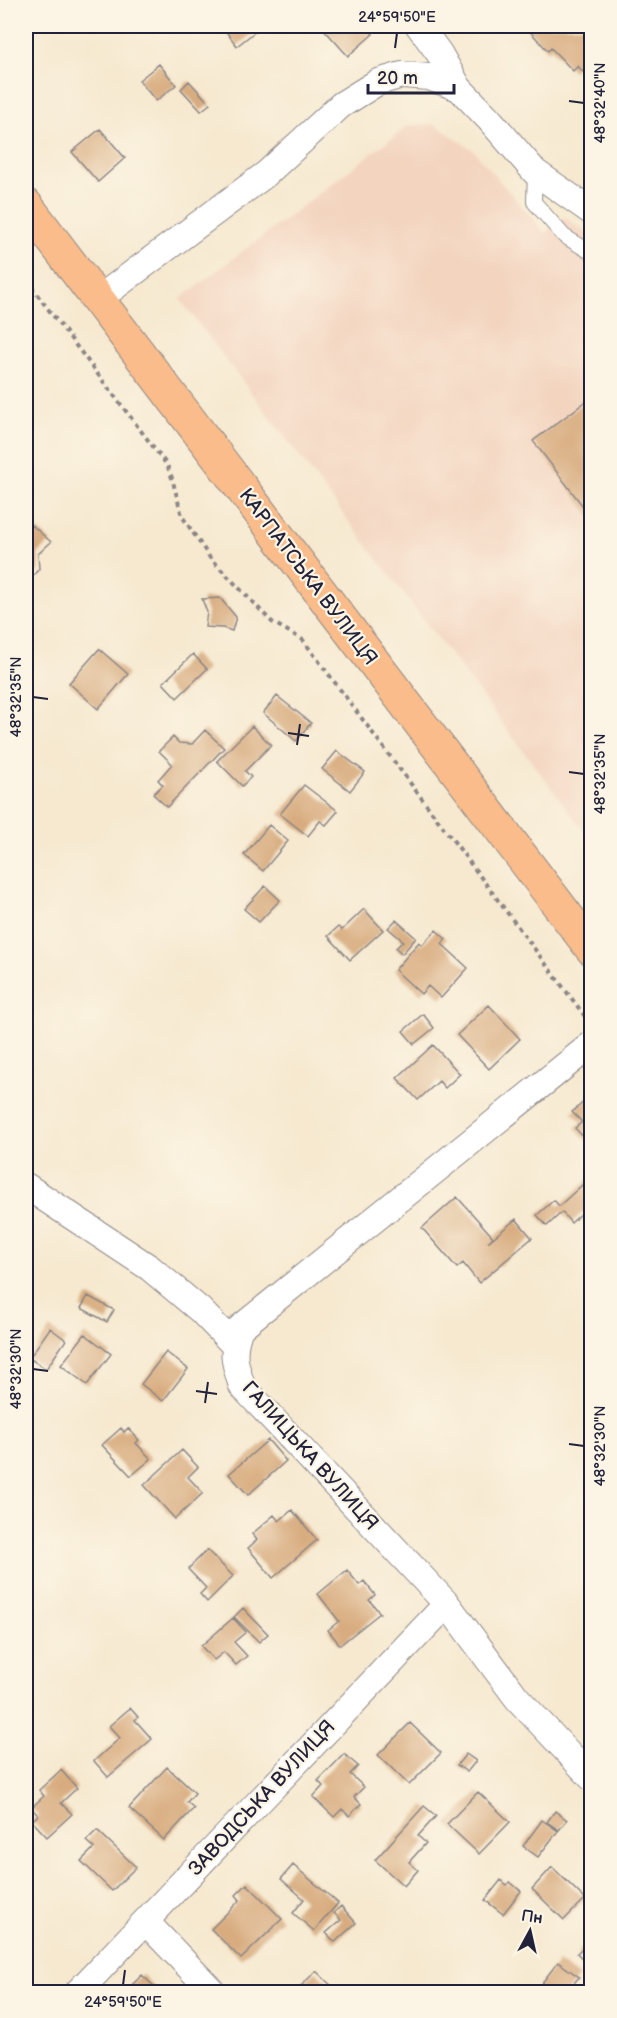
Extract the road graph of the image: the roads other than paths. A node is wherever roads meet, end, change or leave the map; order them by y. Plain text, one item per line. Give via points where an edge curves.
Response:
1 (419, 26) edge
2 (459, 88) junction
3 (535, 172) junction
4 (26, 205) edge
5 (591, 212) edge
6 (591, 253) edge
7 (97, 300) junction
8 (591, 949) edge
9 (591, 1044) edge
10 (26, 1186) edge
11 (234, 1345) junction
12 (447, 1604) junction
13 (591, 1778) edge
14 (146, 1922) junction
15 (78, 1992) edge
16 (213, 1992) edge

1 - 2 street
2 - 3 street
2 - 7 street via 429,77 402,75 378,82 341,105 266,174
3 - 5 street
3 - 6 lane via 534,202 564,236
4 - 7 main road, КАРПАТСЬКА ВУЛИЦЯ
7 - 8 main road, КАРПАТСЬКА ВУЛИЦЯ
9 - 11 street via 240,1328
10 - 11 street via 150,1268
11 - 12 street, ГАЛИЦЬКА ВУЛИЦЯ via 234,1363 242,1386
12 - 13 street, ГАЛИЦЬКА ВУЛИЦЯ via 517,1698
12 - 14 street, ЗАВОДСЬКА ВУЛИЦЯ
14 - 15 street, ЗАВОДСЬКА ВУЛИЦЯ
14 - 16 street

